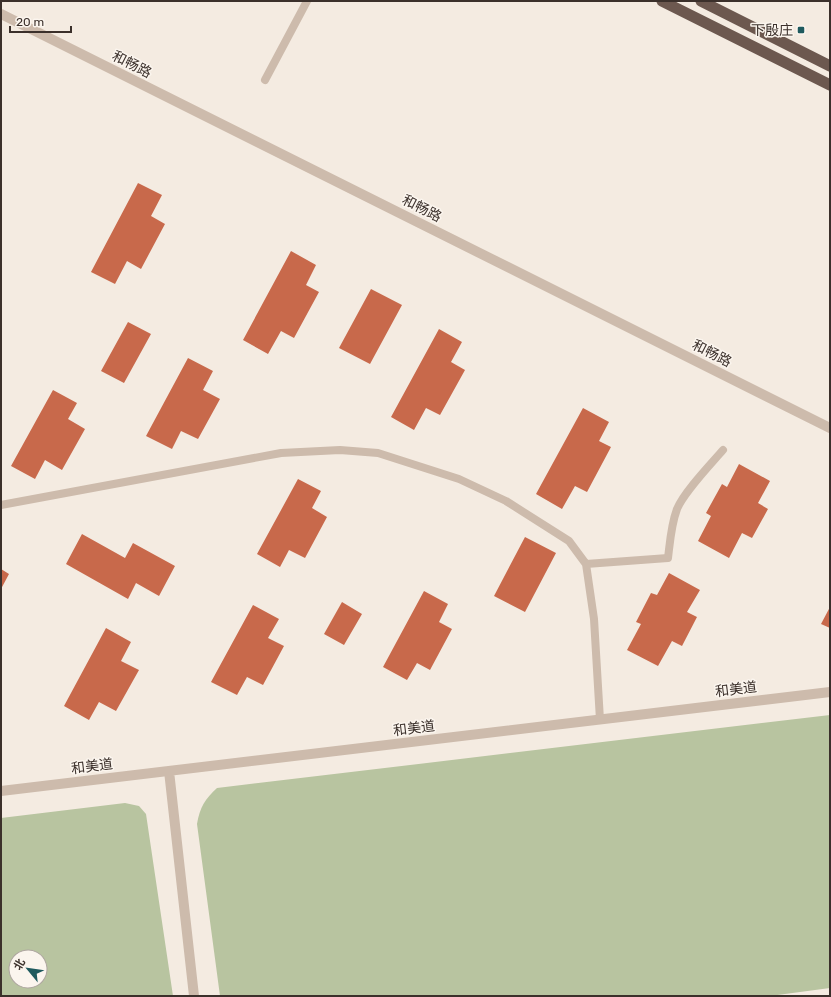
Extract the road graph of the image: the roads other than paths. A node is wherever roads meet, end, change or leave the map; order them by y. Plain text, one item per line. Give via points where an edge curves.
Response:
1 (307, 1) edge
2 (662, 1) edge
3 (701, 1) edge
4 (1, 14) edge
5 (830, 66) edge
6 (265, 80) dead end
7 (830, 85) edge
8 (830, 428) edge
9 (723, 450) dead end
10 (1, 505) edge
11 (586, 564) junction
12 (830, 692) edge
13 (600, 720) junction
14 (169, 771) junction
15 (1, 791) edge
16 (194, 996) edge

1 - 6 lane
2 - 7 highway
3 - 5 highway
4 - 8 street, 和畅路
9 - 11 lane via 677,508 671,529 668,558
10 - 11 lane via 281,453 340,450 378,453 459,480 506,501 569,541
11 - 13 lane via 594,619
12 - 13 street, 和美道
13 - 14 street, 和美道
14 - 15 street, 和美道
14 - 16 street

